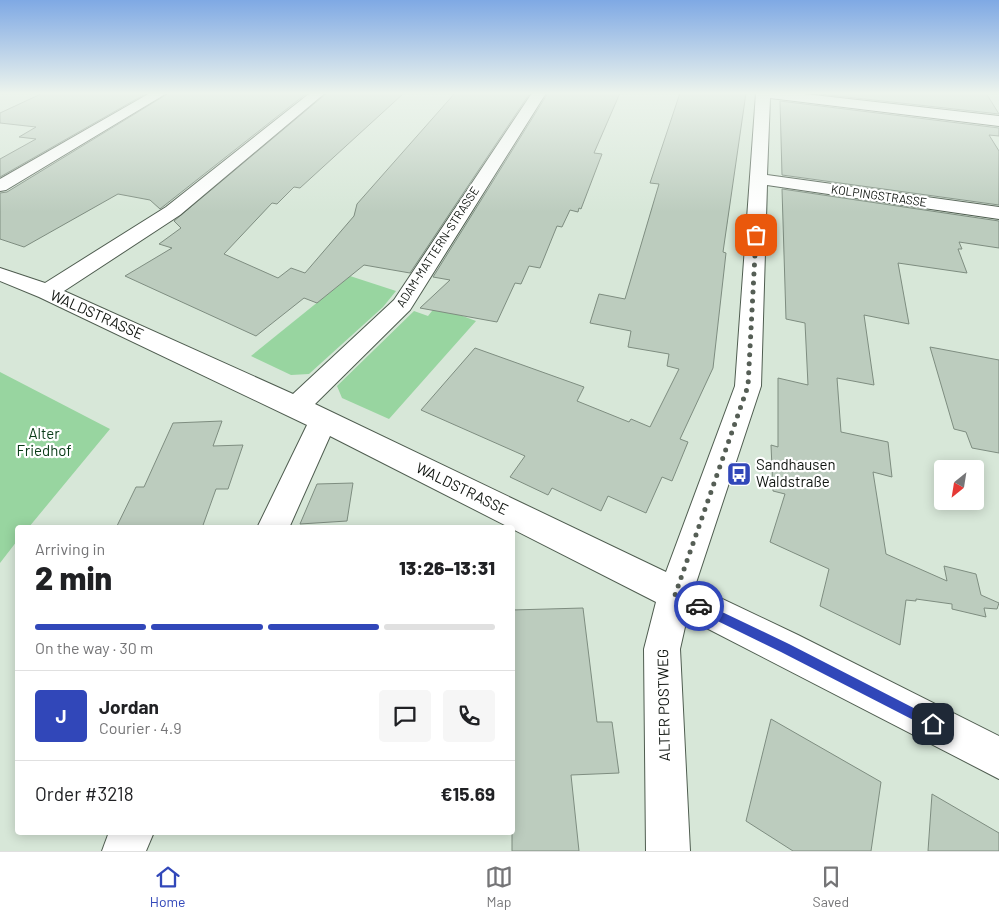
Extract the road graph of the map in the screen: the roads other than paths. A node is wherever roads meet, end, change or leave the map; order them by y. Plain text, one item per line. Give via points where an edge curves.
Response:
1 (92, 133) edge
2 (269, 133) edge
3 (513, 133) edge
4 (761, 133) edge
5 (759, 179) junction
6 (0, 186) edge
7 (999, 213) edge
8 (0, 274) edge
9 (47, 292) junction
10 (296, 407) junction
11 (322, 420) junction
12 (274, 525) edge
13 (675, 595) junction
14 (999, 758) edge
15 (131, 835) edge
16 (124, 851) edge
17 (668, 851) edge

1 - 6 street
2 - 9 street via 173,211
3 - 10 street, ADAM-MATTERN-STRASSE via 402,305
4 - 5 street, ALTER POSTWEG
5 - 7 street, KOLPINGSTRASSE
5 - 13 street, ALTER POSTWEG via 748,386
8 - 9 street, WALDSTRASSE
9 - 10 street, WALDSTRASSE
10 - 11 street, WALDSTRASSE
11 - 12 street
11 - 13 street, WALDSTRASSE
13 - 14 street, WALDSTRASSE
13 - 17 street, ALTER POSTWEG via 662,649
15 - 16 street

